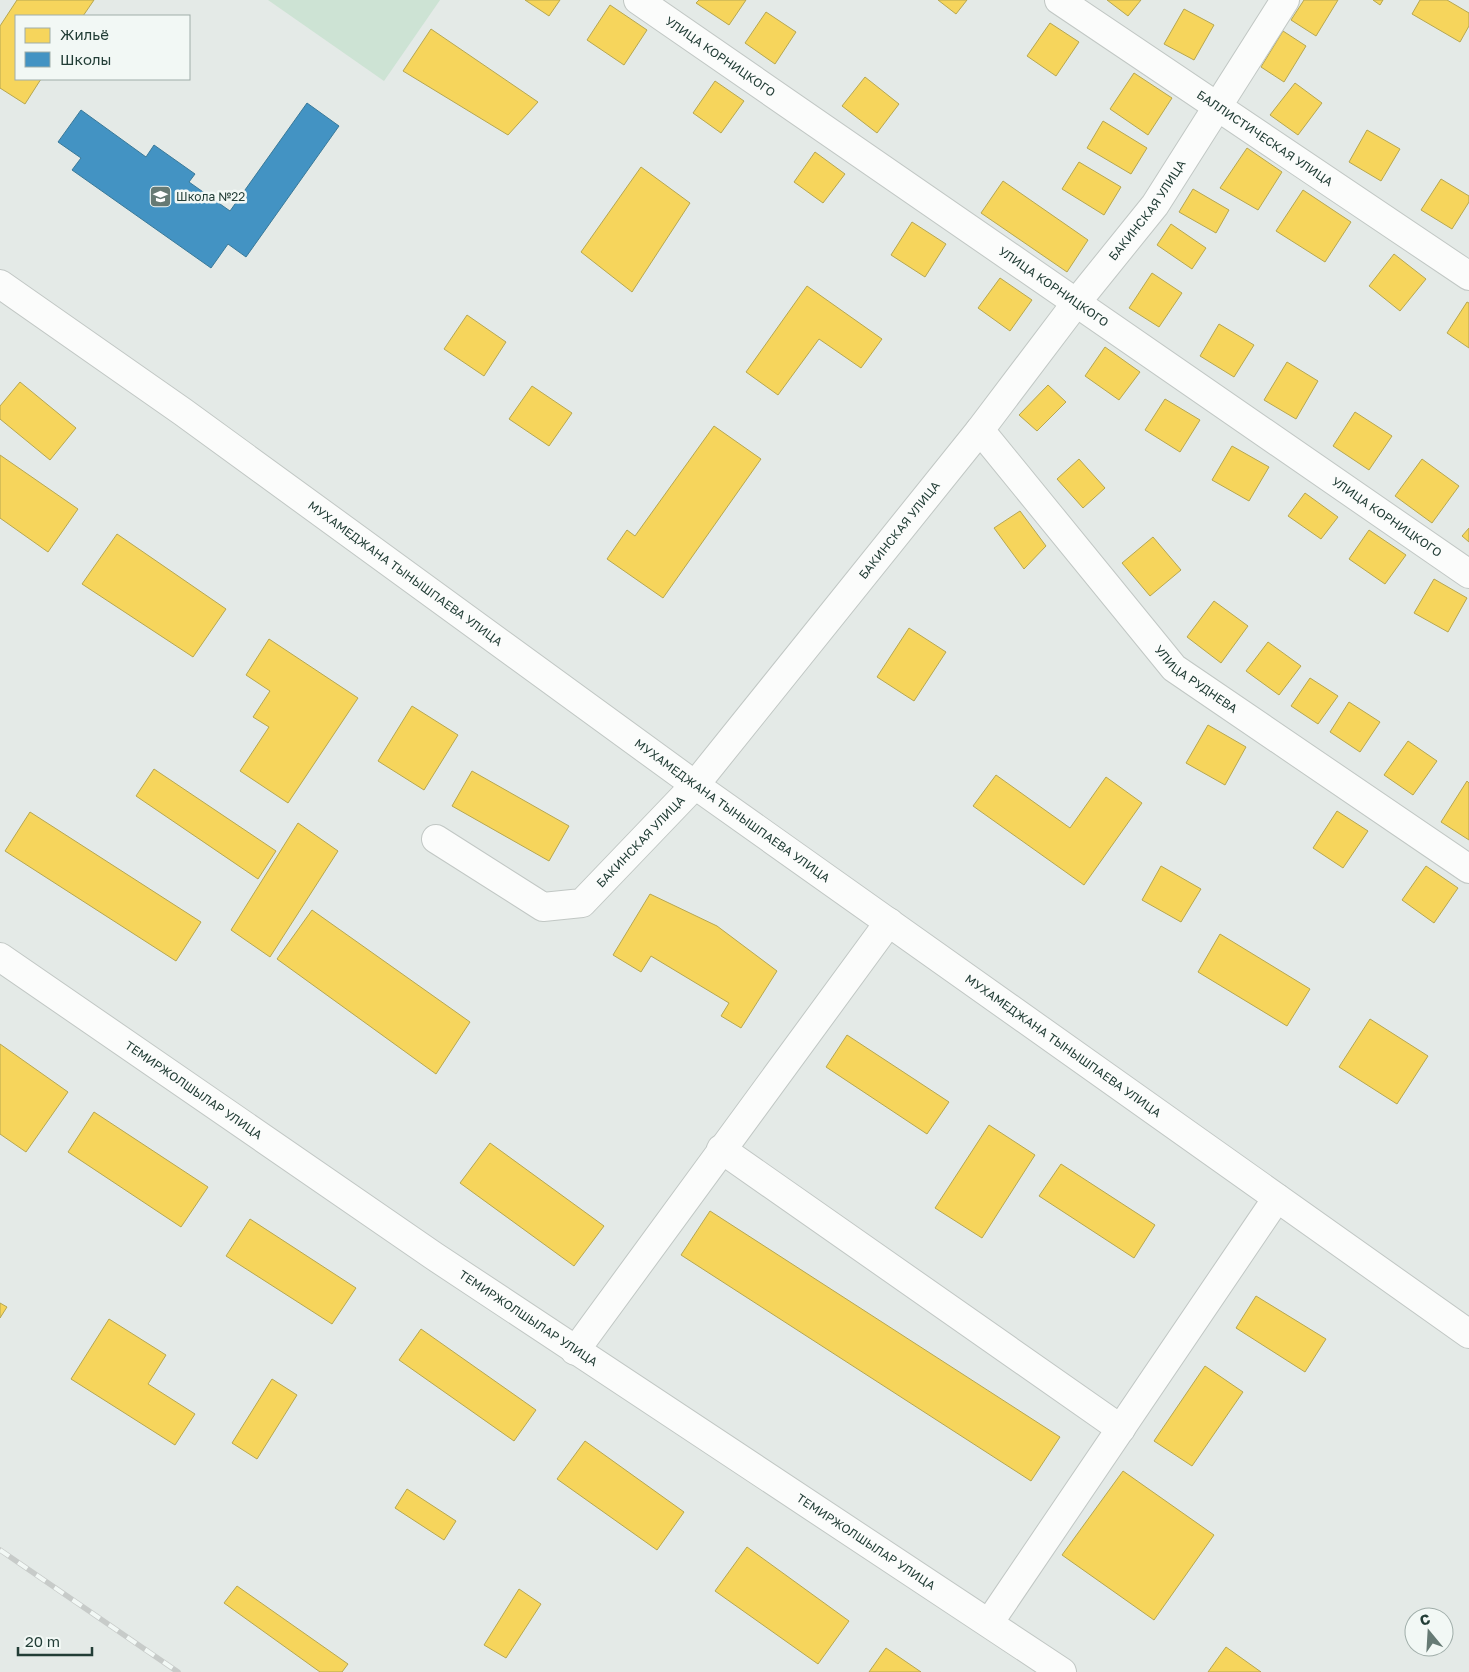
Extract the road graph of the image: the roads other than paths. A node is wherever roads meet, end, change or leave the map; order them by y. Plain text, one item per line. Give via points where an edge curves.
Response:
1 (638, 0) edge
2 (1059, 0) edge
3 (1285, 0) edge
4 (1218, 105) junction
5 (1469, 276) edge
6 (0, 284) edge
7 (1076, 302) junction
8 (980, 430) junction
9 (1469, 574) edge
10 (695, 784) junction
11 (436, 839) dead end
12 (1469, 868) edge
13 (889, 922) junction
14 (0, 957) edge
15 (721, 1149) junction
16 (1278, 1198) junction
17 (1469, 1334) edge
18 (575, 1351) junction
19 (1121, 1429) junction
20 (989, 1623) junction
21 (1062, 1672) edge

1 - 7 street, УЛИЦА КОРНИЦКОГО
2 - 4 street, БАЛЛИСТИЧЕСКАЯ УЛИЦА
3 - 4 street, БАКИНСКАЯ УЛИЦА
4 - 5 street, БАЛЛИСТИЧЕСКАЯ УЛИЦА
4 - 7 street, БАКИНСКАЯ УЛИЦА via 1155,205
6 - 10 street, МУХАМЕДЖАНА ТЫНЫШПАЕВА УЛИЦА via 183,412
7 - 8 street, БАКИНСКАЯ УЛИЦА
7 - 9 street, УЛИЦА КОРНИЦКОГО
8 - 10 street, БАКИНСКАЯ УЛИЦА
8 - 12 street, УЛИЦА РУДНЕВА via 1174,668
10 - 11 street, БАКИНСКАЯ УЛИЦА via 582,903 542,907
10 - 13 street, МУХАМЕДЖАНА ТЫНЫШПАЕВА УЛИЦА
13 - 15 street
13 - 16 street, МУХАМЕДЖАНА ТЫНЫШПАЕВА УЛИЦА
14 - 18 street, ТЕМИРЖОЛШЫЛАР УЛИЦА
15 - 18 street
15 - 19 street
16 - 17 street, МУХАМЕДЖАНА ТЫНЫШПАЕВА УЛИЦА
16 - 19 street
18 - 20 street, ТЕМИРЖОЛШЫЛАР УЛИЦА
19 - 20 street
20 - 21 street, ТЕМИРЖОЛШЫЛАР УЛИЦА

